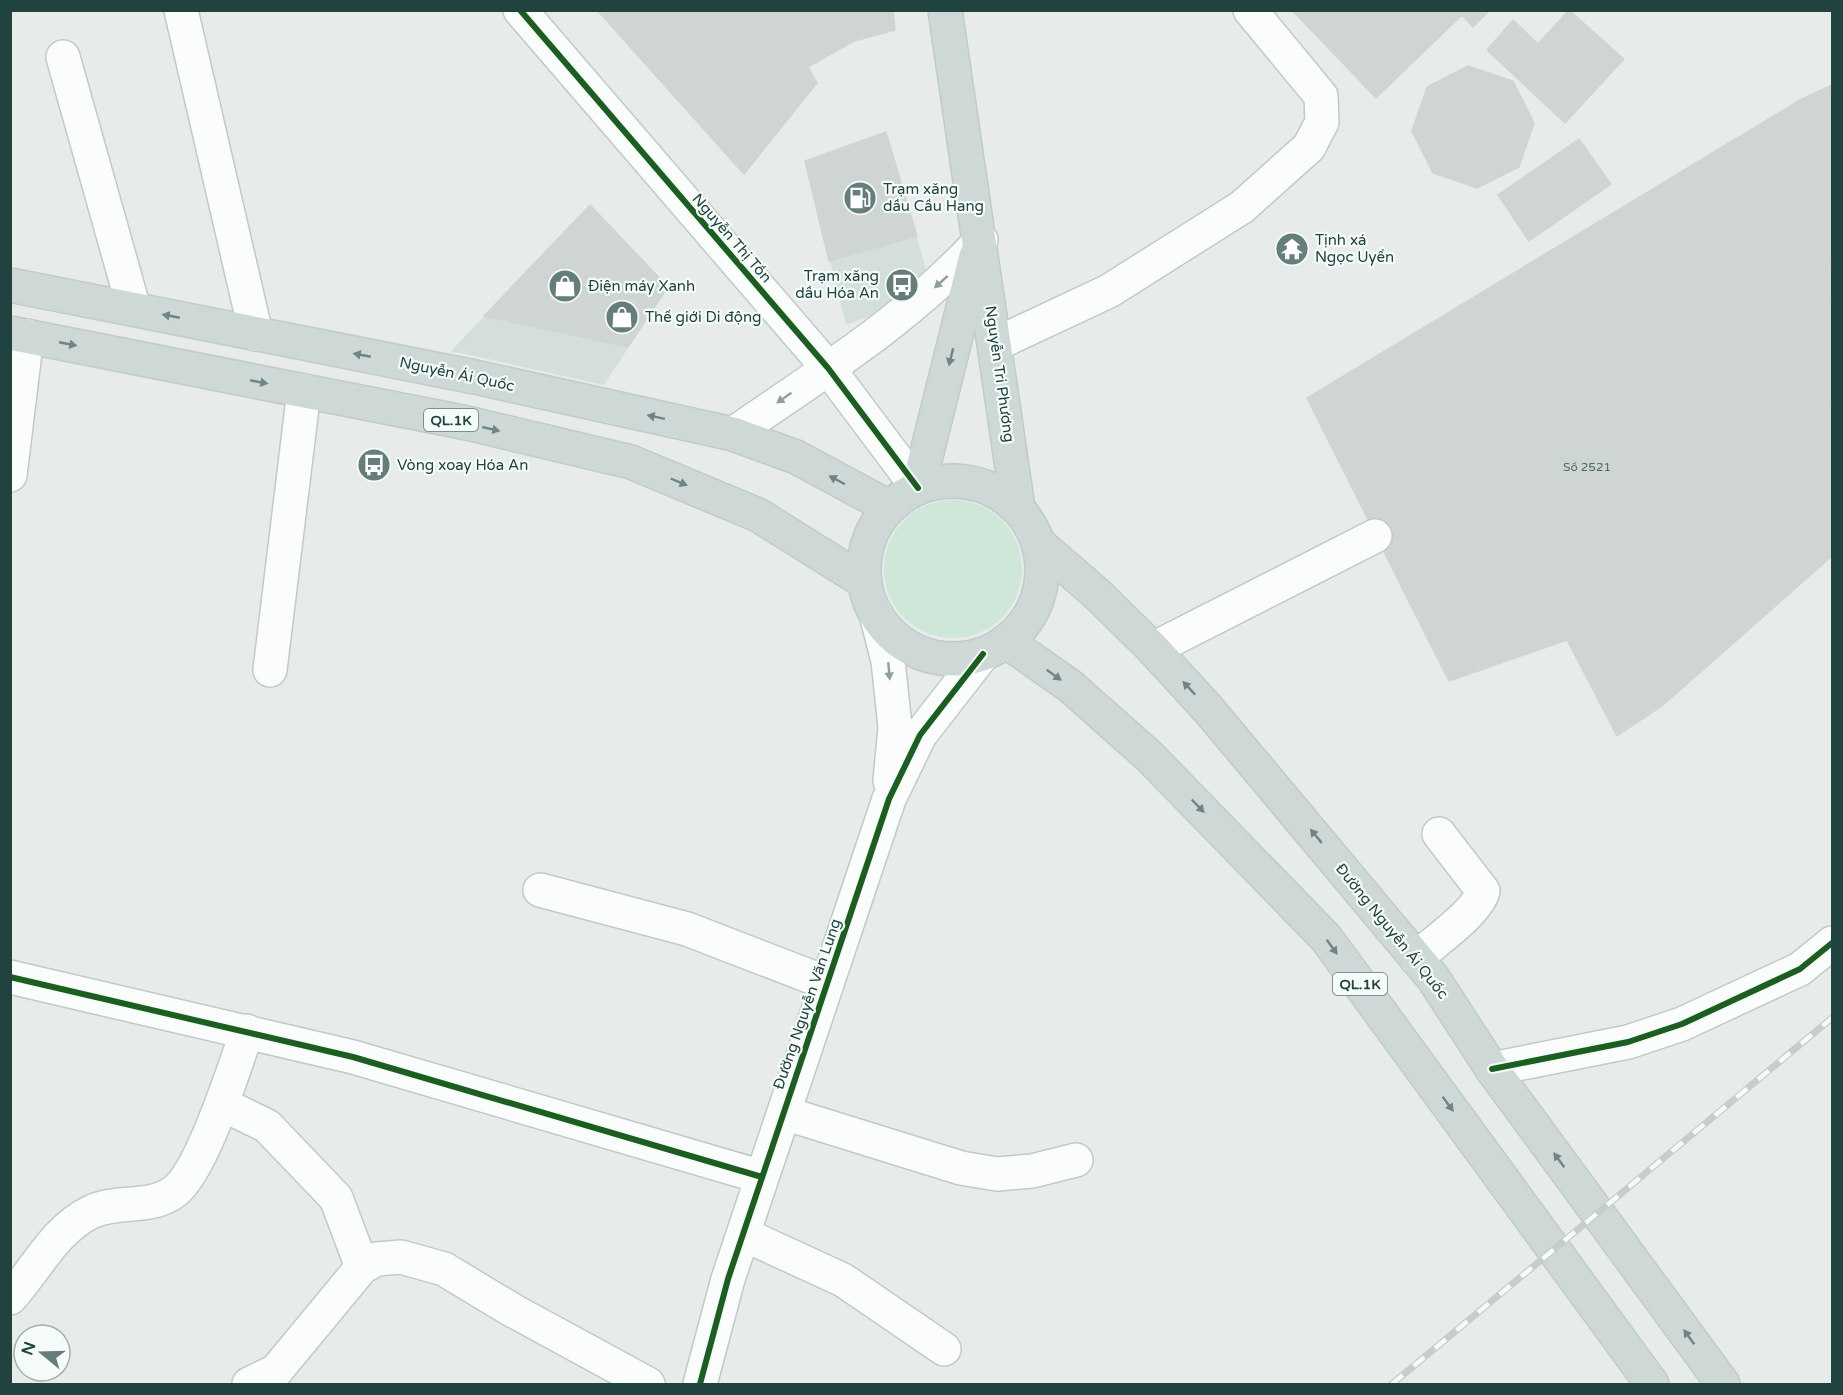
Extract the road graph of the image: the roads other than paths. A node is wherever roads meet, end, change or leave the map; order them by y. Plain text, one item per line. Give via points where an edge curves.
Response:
1 (181, 10) edge
2 (520, 10) edge
3 (945, 10) edge
4 (1250, 10) edge
5 (63, 57) dead end
6 (981, 240) junction
7 (10, 285) edge
8 (134, 309) junction
9 (19, 334) edge
10 (256, 334) junction
11 (996, 344) junction
12 (828, 368) junction
13 (304, 391) junction
14 (733, 434) junction
15 (10, 475) edge
16 (918, 488) junction
17 (889, 507) junction
18 (1018, 508) junction
19 (1375, 536) dead end
20 (1038, 543) junction
21 (865, 582) junction
22 (876, 614) junction
23 (995, 647) junction
24 (1154, 649) junction
25 (270, 670) dead end
26 (889, 799) junction
27 (1439, 834) dead end
28 (540, 890) dead end
29 (1833, 944) edge
30 (1416, 958) junction
31 (10, 977) edge
32 (827, 983) junction
33 (247, 1031) junction
34 (1492, 1069) junction
35 (222, 1104) junction
36 (783, 1113) junction
37 (1076, 1160) dead end
38 (762, 1176) junction
39 (743, 1234) junction
40 (362, 1267) junction
41 (10, 1298) edge
42 (944, 1349) dead end
43 (249, 1384) edge
44 (648, 1384) edge
45 (700, 1384) edge
46 (1652, 1384) edge
47 (1723, 1384) edge

1 - 10 street
2 - 12 street, Nguyễn Thị Tồn
3 - 6 main road, Nguyễn Tri Phương
4 - 11 street via 1321,96 1322,122 1309,147 1242,207 1109,291
5 - 8 street
6 - 11 main road, Nguyễn Tri Phương
6 -> 12 street via 945,279 905,313
6 -> 16 main road, Nguyễn Tri Phương
7 - 8 main road, Nguyễn Ái Quốc
10 -> 8 main road, Nguyễn Ái Quốc
9 -> 13 main road, QL.1K
9 - 15 street
14 -> 10 main road, Nguyễn Ái Quốc
11 - 18 main road, Nguyễn Tri Phương
12 -> 14 street
12 - 16 street, Nguyễn Thị Tồn
13 -> 21 main road, QL.1K via 467,423 631,462 758,515
13 - 25 street
17 -> 14 main road, Nguyễn Ái Quốc via 796,457
16 - 17 main road
16 - 18 main road via 953,480 988,487
17 - 21 main road via 865,555
18 - 20 main road
19 - 24 street
20 - 23 main road via 1042,565 1034,607 1022,626
20 - 24 main road, Đường Nguyễn Ái Quốc
21 - 22 main road
22 - 23 main road via 895,638 921,654 952,659
22 -> 26 street, Đường Nguyễn Văn Lung via 888,661 895,727
23 - 26 street, Đường Nguyễn Văn Lung via 920,735
23 -> 46 main road, QL.1K via 1070,686 1149,756 1326,938
30 -> 24 main road, Đường Nguyễn Ái Quốc
26 - 32 street, Đường Nguyễn Văn Lung
27 - 30 street via 1483,891 1467,913
28 - 32 street via 687,930
29 - 34 street via 1800,969 1682,1024 1628,1042
30 - 34 main road, Đường Nguyễn Ái Quốc
31 - 33 street
32 - 36 street, Đường Nguyễn Văn Lung
33 - 35 street
33 - 38 street via 353,1057
47 -> 34 main road, Đường Nguyễn Ái Quốc
35 - 40 street via 267,1126 336,1198
35 - 41 street via 193,1168 176,1191 154,1203 91,1212 68,1228
36 - 37 street via 961,1168 997,1174 1032,1171
36 - 38 street, Đường Nguyễn Văn Lung
38 - 39 street, Đường Nguyễn Văn Lung
39 - 42 street via 843,1280
39 - 45 street, Đường Nguyễn Văn Lung
40 - 43 street via 276,1371
40 - 44 street via 377,1259 401,1257 444,1269

